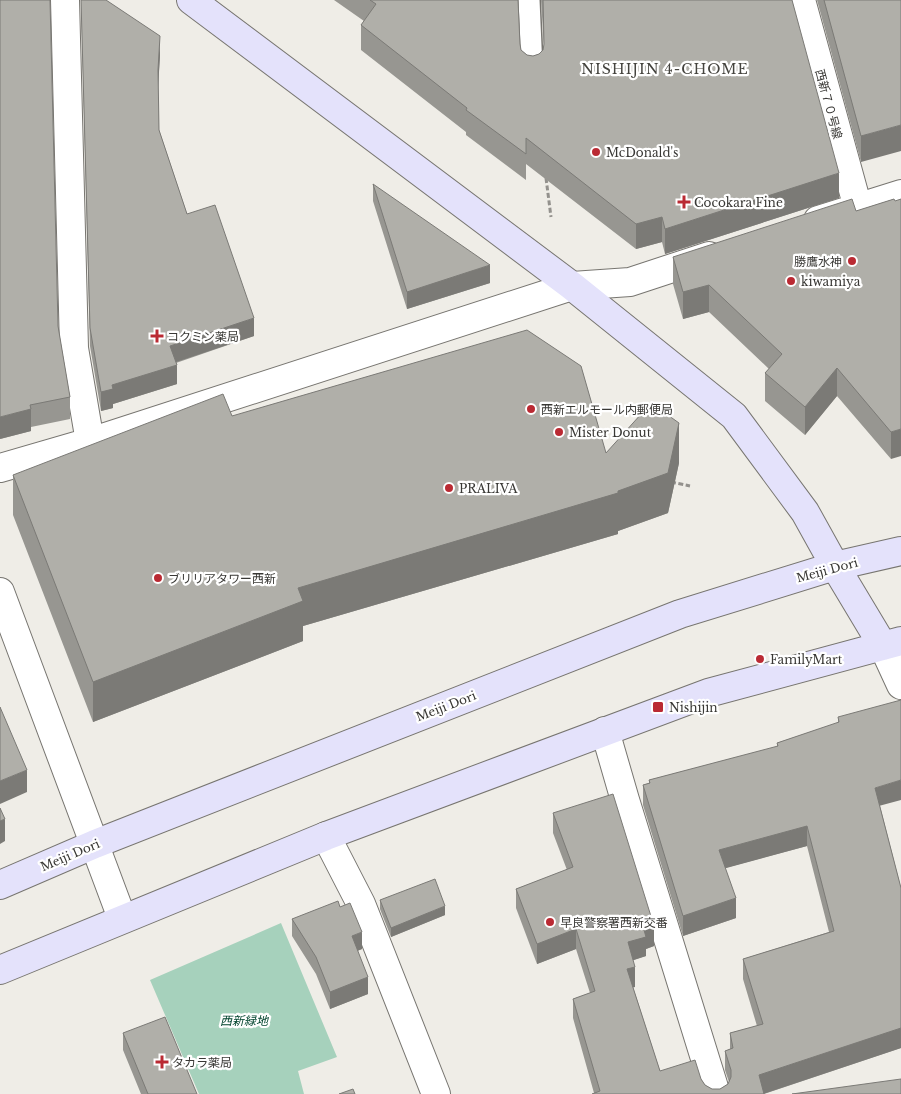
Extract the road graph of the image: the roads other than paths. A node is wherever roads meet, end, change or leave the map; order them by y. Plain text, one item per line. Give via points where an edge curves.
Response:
1 (65, 0) edge
2 (191, 0) edge
3 (529, 0) edge
4 (801, 0) edge
5 (532, 70) edge
6 (901, 194) edge
7 (858, 208) junction
8 (791, 229) edge
9 (734, 248) edge
10 (572, 286) junction
11 (90, 442) junction
12 (0, 468) edge
13 (901, 551) edge
14 (835, 566) junction
15 (0, 592) edge
16 (892, 643) edge
17 (901, 685) edge
18 (606, 731) junction
19 (326, 836) junction
20 (95, 844) junction
21 (0, 884) edge
22 (122, 918) junction
23 (0, 970) edge
24 (436, 1094) edge
25 (716, 1094) edge

1 - 11 street via 74,348
2 - 10 street
3 - 5 lane
4 - 7 street, 西新７０号線
6 - 7 street
7 - 8 street
9 - 10 street via 630,282
10 - 11 street
10 - 14 street via 734,416 805,512
11 - 12 street
13 - 14 street, Meiji Dori
14 - 16 street
14 - 20 street, Meiji Dori via 680,614
15 - 20 street
16 - 17 street
16 - 18 street via 708,693
18 - 19 street
18 - 25 street
19 - 22 street
19 - 24 street via 361,904
20 - 21 street, Meiji Dori
20 - 22 street
22 - 23 street

